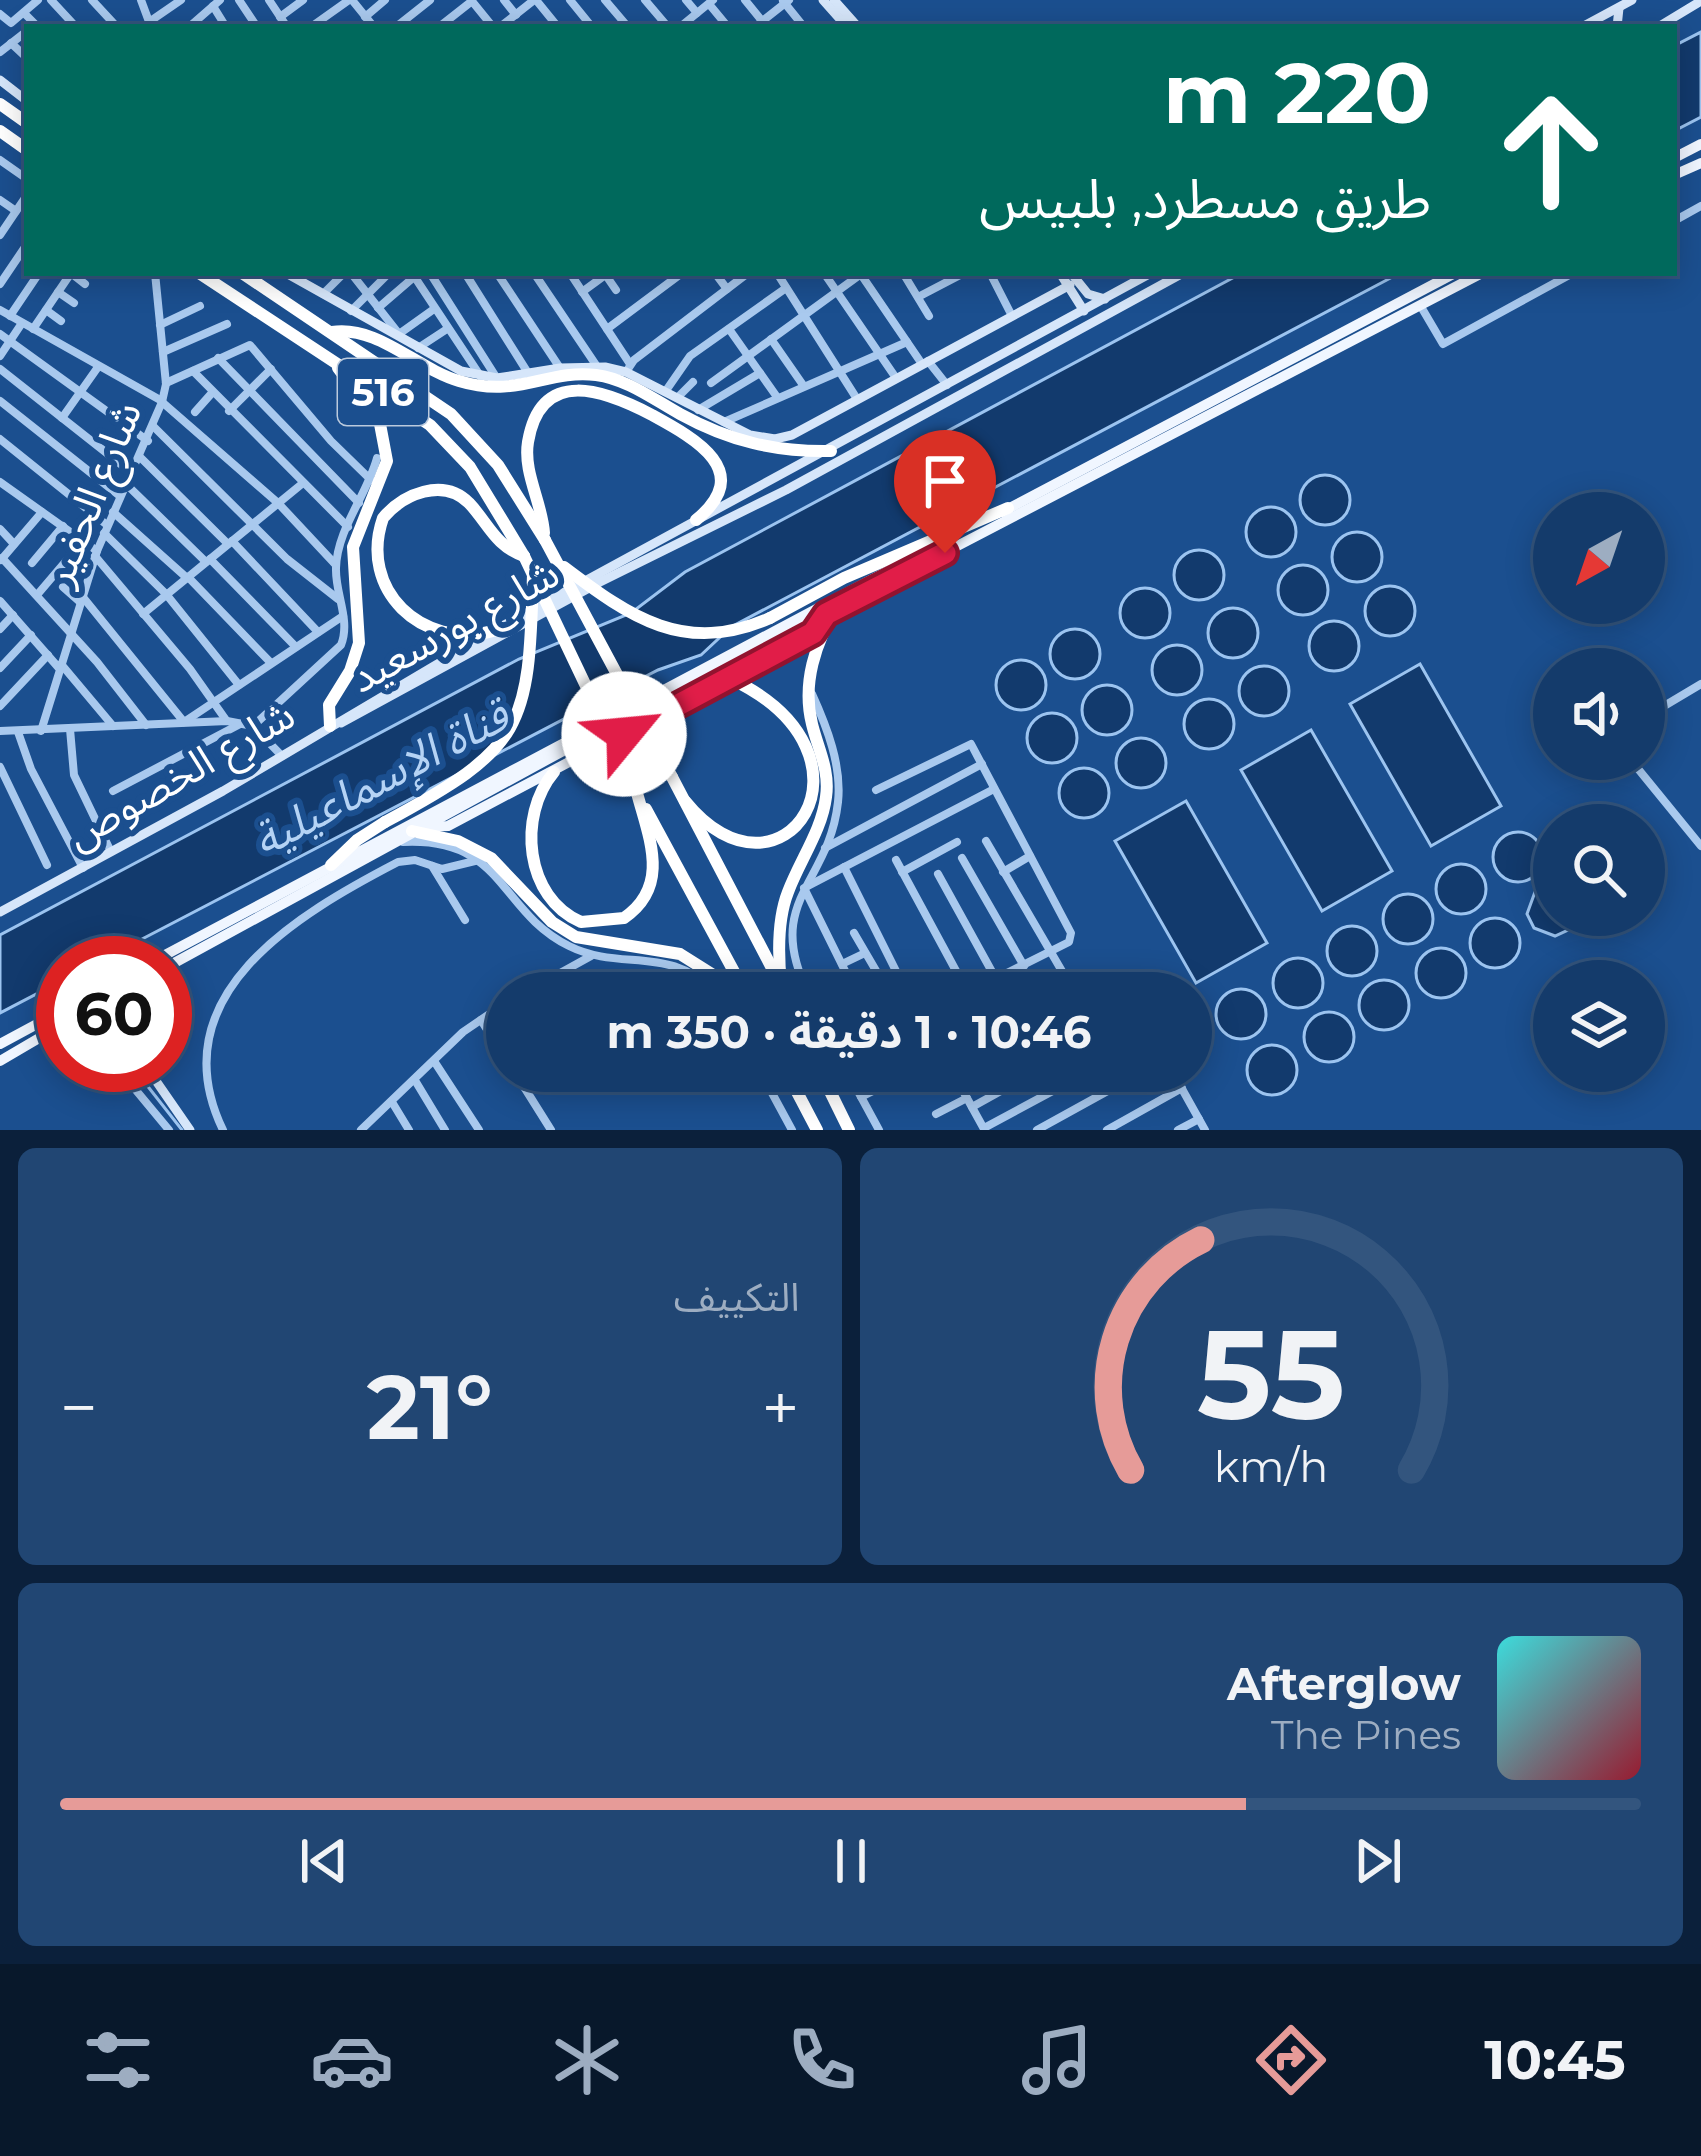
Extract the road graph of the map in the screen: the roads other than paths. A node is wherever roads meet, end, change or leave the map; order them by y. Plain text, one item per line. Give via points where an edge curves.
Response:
1 (38, 0) edge
2 (51, 0) edge
3 (92, 0) edge
4 (181, 0) edge
5 (268, 0) edge
6 (304, 0) edge
7 (350, 0) edge
8 (385, 0) edge
9 (430, 0) edge
10 (504, 0) edge
11 (535, 0) edge
12 (570, 0) edge
13 (605, 0) edge
14 (645, 0) edge
15 (686, 0) edge
16 (824, 0) edge
17 (834, 0) edge
18 (473, 1) edge
19 (785, 1) edge
20 (1701, 1) edge
21 (711, 2) edge
22 (1628, 2) edge
23 (216, 3) edge
24 (24, 13) junction
25 (697, 13) junction
26 (0, 14) edge
27 (516, 15) junction
28 (280, 17) junction
29 (368, 23) edge
30 (31, 24) edge
31 (73, 24) edge
32 (114, 24) edge
33 (151, 24) edge
34 (192, 24) edge
35 (285, 24) edge
36 (315, 24) edge
37 (400, 24) edge
38 (443, 24) edge
39 (496, 24) edge
40 (590, 24) edge
41 (625, 24) edge
42 (665, 24) edge
43 (684, 24) edge
44 (762, 24) edge
45 (842, 24) edge
46 (855, 24) edge
47 (1588, 24) edge
48 (1663, 24) edge
49 (24, 34) edge
50 (11, 44) junction
51 (0, 52) edge
52 (24, 55) edge
53 (0, 80) edge
54 (24, 99) edge
55 (0, 160) edge
56 (24, 187) edge
57 (24, 193) edge
58 (0, 200) edge
59 (16, 211) junction
60 (0, 233) edge
61 (24, 248) edge
62 (37, 276) edge
63 (69, 276) edge
64 (75, 276) edge
65 (155, 276) edge
66 (204, 276) edge
67 (247, 276) edge
68 (295, 276) edge
69 (344, 276) edge
70 (350, 276) edge
71 (386, 276) edge
72 (412, 276) edge
73 (414, 276) edge
74 (432, 276) edge
75 (467, 276) edge
76 (499, 276) edge
77 (536, 276) edge
78 (572, 276) edge
79 (603, 276) edge
80 (607, 276) edge
81 (717, 276) edge
82 (744, 276) edge
83 (779, 276) edge
84 (826, 276) edge
85 (858, 276) edge
86 (863, 276) edge
87 (905, 276) edge
88 (958, 276) edge
89 (992, 276) edge
90 (1146, 276) edge
91 (1177, 276) edge
92 (1449, 276) edge
93 (1476, 276) edge
94 (1568, 276) edge
95 (668, 277) edge
96 (1070, 279) edge
97 (0, 284) edge
98 (85, 284) dead end
99 (786, 288) junction
100 (727, 289) junction
101 (616, 290) dead end
102 (58, 292) junction
103 (582, 292) junction
104 (837, 292) junction
105 (367, 293) junction
106 (323, 294) junction
107 (918, 297) junction
108 (1105, 299) junction
109 (74, 302) dead end
110 (376, 305) junction
111 (1420, 305) junction
112 (200, 306) dead end
113 (434, 309) junction
114 (0, 310) edge
115 (46, 310) junction
116 (1084, 311) junction
117 (357, 314) junction
118 (10, 316) junction
119 (804, 316) junction
120 (929, 316) dead end
121 (1012, 316) junction
122 (61, 321) dead end
123 (22, 323) junction
124 (227, 324) dead end
125 (160, 326) junction
126 (729, 328) junction
127 (33, 329) junction
128 (447, 329) junction
129 (607, 329) junction
130 (332, 332) junction
131 (0, 334) edge
132 (399, 334) junction
133 (771, 339) junction
134 (10, 341) junction
135 (907, 342) junction
136 (418, 348) junction
137 (163, 352) junction
138 (462, 353) junction
139 (879, 353) junction
140 (0, 356) edge
141 (748, 356) junction
142 (218, 358) junction
143 (330, 358) junction
144 (446, 363) junction
145 (925, 363) junction
146 (596, 365) junction
147 (98, 367) junction
148 (560, 368) junction
149 (628, 368) junction
150 (0, 369) edge
151 (271, 369) junction
152 (193, 370) junction
153 (838, 370) junction
154 (528, 373) junction
155 (760, 373) junction
156 (482, 378) junction
157 (497, 378) junction
158 (896, 378) junction
159 (693, 382) dead end
160 (166, 383) junction
161 (711, 383) dead end
162 (802, 385) junction
163 (947, 385) junction
164 (249, 390) junction
165 (80, 392) junction
166 (664, 393) junction
167 (211, 394) junction
168 (777, 397) junction
169 (857, 399) junction
170 (676, 400) junction
171 (0, 401) edge
172 (162, 401) junction
173 (697, 410) junction
174 (229, 411) junction
175 (195, 412) dead end
176 (62, 418) junction
177 (722, 422) junction
178 (154, 428) junction
179 (0, 439) edge
180 (148, 441) junction
181 (830, 451) junction
182 (140, 457) junction
183 (377, 458) dead end
184 (132, 473) junction
185 (371, 480) junction
186 (0, 482) edge
187 (303, 483) junction
188 (126, 484) junction
189 (120, 496) junction
190 (24, 500) junction
191 (278, 503) junction
192 (359, 503) junction
193 (1008, 508) junction
194 (12, 511) dead end
195 (43, 512) junction
196 (113, 512) junction
197 (696, 520) junction
198 (252, 524) junction
199 (63, 526) junction
200 (348, 527) junction
201 (0, 529) edge
202 (105, 529) junction
203 (544, 540) junction
204 (83, 541) junction
205 (230, 542) junction
206 (14, 544) junction
207 (96, 554) junction
208 (647, 554) junction
209 (524, 556) junction
210 (1, 559) edge
211 (208, 561) junction
212 (557, 561) junction
213 (32, 563) dead end
214 (336, 565) junction
215 (533, 574) junction
216 (187, 578) junction
217 (63, 587) dead end
218 (166, 594) junction
219 (37, 595) junction
220 (81, 599) junction
221 (339, 600) junction
222 (0, 601) edge
223 (831, 611) junction
224 (143, 614) junction
225 (13, 615) junction
226 (343, 616) junction
227 (0, 629) edge
228 (493, 631) junction
229 (70, 632) junction
230 (318, 632) junction
231 (31, 635) junction
232 (296, 646) junction
233 (48, 655) junction
234 (271, 663) junction
235 (60, 666) junction
236 (0, 668) edge
237 (729, 678) junction
238 (1701, 684) edge
239 (239, 685) junction
240 (809, 688) junction
241 (213, 702) junction
242 (1665, 705) edge
243 (0, 706) edge
244 (227, 721) junction
245 (182, 723) junction
246 (248, 724) junction
247 (146, 725) junction
248 (330, 726) junction
249 (114, 727) junction
250 (70, 729) junction
251 (0, 731) edge
252 (41, 731) junction
253 (18, 732) junction
254 (281, 755) junction
255 (982, 764) junction
256 (0, 767) edge
257 (554, 772) junction
258 (1647, 780) edge
259 (994, 789) junction
260 (876, 790) dead end
261 (113, 791) dead end
262 (637, 793) junction
263 (685, 801) junction
264 (416, 829) junction
265 (986, 841) dead end
266 (957, 842) dead end
267 (389, 844) junction
268 (1701, 846) edge
269 (824, 849) junction
270 (111, 852) junction
271 (1030, 856) junction
272 (962, 858) dead end
273 (479, 860) junction
274 (896, 860) dead end
275 (47, 865) dead end
276 (331, 865) junction
277 (432, 866) junction
278 (844, 867) junction
279 (82, 868) junction
280 (902, 872) junction
281 (1003, 872) junction
282 (938, 874) dead end
283 (804, 888) junction
284 (2, 906) edge
285 (465, 920) dead end
286 (854, 933) dead end
287 (192, 940) edge
288 (865, 952) junction
289 (192, 953) edge
290 (1049, 953) junction
291 (592, 955) junction
292 (842, 964) junction
293 (1024, 966) junction
294 (562, 972) edge
295 (690, 972) edge
296 (710, 972) edge
297 (733, 972) edge
298 (775, 972) edge
299 (782, 972) edge
300 (798, 972) edge
301 (846, 972) edge
302 (877, 972) edge
303 (896, 972) edge
304 (957, 972) edge
305 (992, 972) edge
306 (1011, 972) edge
307 (1060, 972) edge
308 (486, 1017) edge
309 (482, 1020) junction
310 (36, 1025) edge
311 (486, 1026) edge
312 (36, 1040) edge
313 (0, 1044) edge
314 (0, 1061) edge
315 (434, 1061) junction
316 (416, 1082) junction
317 (137, 1092) edge
318 (164, 1092) edge
319 (527, 1092) edge
320 (771, 1092) edge
321 (797, 1092) edge
322 (830, 1092) edge
323 (859, 1092) edge
324 (872, 1092) edge
325 (963, 1092) edge
326 (991, 1092) edge
327 (1052, 1092) edge
328 (1106, 1092) edge
329 (1175, 1092) edge
330 (1184, 1092) edge
331 (862, 1097) junction
332 (392, 1102) junction
333 (969, 1102) junction
334 (936, 1114) dead end
335 (1198, 1119) junction
336 (365, 1128) edge
337 (984, 1129) edge
338 (169, 1130) edge
339 (190, 1130) edge
340 (224, 1130) edge
341 (409, 1130) edge
342 (446, 1130) edge
343 (478, 1130) edge
344 (551, 1130) edge
345 (792, 1130) edge
346 (817, 1130) edge
347 (849, 1130) edge
348 (879, 1130) edge
349 (1037, 1130) edge
350 (1106, 1130) edge
351 (1178, 1130) edge
352 (1205, 1130) edge

1 - 24 street
2 - 31 street
3 - 32 street
4 - 33 street
5 - 28 street
6 - 28 street
7 - 29 street
7 - 36 street
8 - 29 street
9 - 37 street
10 - 27 street
11 - 27 street
12 - 40 street
13 - 41 street
14 - 42 street
15 - 25 street
16 - 45 main road
17 - 46 main road
18 - 38 street
19 - 44 street
20 - 48 main road
21 - 25 street
22 - 47 main road
23 - 34 street
24 - 26 street via 11,23
24 - 30 street
25 - 43 street
27 - 39 street
28 - 35 street
49 - 50 street
50 - 51 street
50 - 52 street
53 - 54 main road
55 - 56 street
57 - 59 street
58 - 59 street
59 - 60 street
61 - 97 street
62 - 118 street
63 - 102 street
64 - 98 street
65 - 125 street, شارع الحفير
66 - 143 highway, 516
67 - 130 highway, 516
68 - 106 main road
69 - 106 street
70 - 105 street
71 - 105 street
72 - 110 street
73 - 113 street
74 - 157 street
75 - 154 street
76 - 148 street
77 - 146 street
78 - 103 street
79 - 103 street
80 - 101 street
81 - 100 street
82 - 100 street
83 - 99 street
84 - 104 street
85 - 104 street
86 - 135 street
87 - 107 street
88 - 107 street
89 - 121 street
90 - 108 main road, شارع بورسعيد
91 - 208 main road, شارع بورسعيد
92 - 193 main road
93 - 111 main road
94 - 111 street via 1443,344
95 - 129 street
96 - 108 main road
96 - 116 main road
96 - 121 main road
99 - 119 street
99 - 126 street
100 - 149 street
102 - 109 street
102 - 115 street
103 - 129 street
104 - 119 street
104 - 139 street
105 - 110 street
105 - 117 street
106 - 117 main road
107 - 120 street
108 - 116 main road, شارع بورسعيد
110 - 117 street
110 - 132 street
111 - 223 main road
112 - 125 street
113 - 128 street
113 - 132 street
114 - 118 street
115 - 122 street
115 - 127 street
116 - 163 main road, شارع بورسعيد
117 - 132 main road
118 - 123 street
119 - 133 street
119 - 153 street
121 - 145 main road
123 - 127 street
123 - 134 street
124 - 137 street
125 - 137 street, شارع الحفير
126 - 141 street
126 - 166 street via 685,362
127 - 147 street
128 - 136 street
128 - 138 street
129 - 149 street
130 - 181 highway via 372,337 438,373 487,387 608,377 729,438
130 - 203 highway, 516 via 468,430
131 - 134 street
132 - 136 main road
133 - 141 street
133 - 162 street
134 - 140 street
134 - 165 street
135 - 139 street
135 - 145 street
136 - 144 main road
137 - 160 street, شارع الحفير
138 - 144 street
138 - 156 street
139 - 153 street
139 - 158 street
141 - 155 street
141 - 161 street
142 - 151 street via 249,345
142 - 152 street
142 - 164 street
143 - 209 highway, 516 via 451,445
143 - 248 highway via 380,424 387,461 353,547 359,643 329,705
144 - 156 main road
145 - 158 main road
145 - 163 street
146 - 148 main road
146 - 149 main road
147 - 165 street
147 - 172 street
148 - 154 main road
149 - 166 main road
150 - 176 street
151 - 164 street
151 - 185 street
152 - 160 street
152 - 167 street
153 - 162 street
153 - 169 street
154 - 157 main road
155 - 168 street
155 - 173 street
156 - 157 main road
158 - 169 main road
159 - 170 street
160 - 172 street, شارع الحفير
162 - 168 street
163 - 181 main road, شارع بورسعيد
164 - 174 street
164 - 192 street
165 - 176 street
165 - 180 street
166 - 170 main road
167 - 174 street
167 - 175 street
168 - 177 street
169 - 177 main road via 775,439
170 - 173 main road
171 - 189 street
172 - 178 street, شارع الحفير
172 - 191 street
173 - 177 main road
174 - 187 street
176 - 184 street
178 - 180 street, شارع الحفير
178 - 198 street
179 - 202 street
180 - 182 street, شارع الحفير
181 - 197 main road, شارع بورسعيد
182 - 184 street, شارع الحفير
182 - 205 street
183 - 185 street
184 - 188 street, شارع الحفير
185 - 192 street
186 - 190 street
187 - 191 street
187 - 200 street
188 - 189 street, شارع الحفير
188 - 211 street
189 - 196 street, شارع الحفير
190 - 194 street
190 - 195 street
191 - 198 street
191 - 214 street
192 - 200 street
193 - 212 highway, bridge via 726,632 668,629 625,612
193 - 276 main road
195 - 199 street
195 - 206 street
196 - 202 street, شارع الحفير
196 - 216 street
197 - 203 highway via 718,486 708,449 610,393 580,390 551,401 529,440
197 - 208 main road, شارع بورسعيد
198 - 205 street
198 - 221 street
199 - 204 street
199 - 213 street
200 - 214 street
201 - 206 street
202 - 207 street, شارع الحفير
202 - 218 street
203 - 212 highway, 516, bridge
204 - 207 street
204 - 219 street
205 - 211 street
205 - 230 street
206 - 210 street
207 - 220 street, شارع الحفير
207 - 224 street
208 - 228 main road, شارع بورسعيد
208 - 248 main road, شارع بورسعيد
209 - 215 highway, 516, bridge
209 - 228 highway via 451,493 416,494 383,518 377,562 395,604 441,632
210 - 219 street
211 - 216 street
211 - 232 street
212 - 263 highway, 516, bridge
214 - 221 street
215 - 262 highway, 516, bridge
215 - 276 highway, bridge via 529,678 508,732 468,776 357,840
216 - 218 street
216 - 234 street
217 - 220 street
218 - 224 street
218 - 239 street
219 - 229 street
220 - 229 street, شارع الحفير
220 - 245 street
221 - 226 street
222 - 225 street
223 - 237 main road via 813,633
223 - 240 highway
223 - 264 main road
224 - 241 street
225 - 227 street
225 - 231 street
226 - 230 street
226 - 246 street via 335,652
228 - 248 main road, شارع بورسعيد
229 - 235 street, شارع الحفير
229 - 247 street
230 - 232 street
231 - 233 street
231 - 236 street
232 - 234 street
233 - 235 street
233 - 243 street
234 - 239 street
235 - 249 street
235 - 252 street, شارع الحفير
237 - 257 main road
237 - 263 highway via 789,718 815,772 813,800 790,833 761,843 715,829
238 - 242 street
239 - 241 street
240 - 269 street via 839,782
240 - 299 highway via 827,792 787,895
241 - 244 street
241 - 245 street
244 - 245 street
244 - 246 street
245 - 247 street
246 - 254 street
246 - 261 street
247 - 249 street
248 - 254 main road, شارع الخصوص
249 - 250 street
250 - 252 street
250 - 270 street via 74,776
251 - 253 street
252 - 253 street
253 - 279 street
254 - 270 main road, شارع الخصوص
255 - 259 street
255 - 260 street via 965,743
255 - 269 street
256 - 275 street
257 - 262 highway via 534,808 534,859 548,896 581,922 624,918 651,887 654,857
257 - 264 main road via 448,826
258 - 268 street
259 - 271 street
259 - 278 street
262 - 297 highway, 516
263 - 298 highway, 516
264 - 267 main road
264 - 296 highway via 491,858 576,937 680,954
265 - 281 street
266 - 280 street
267 - 273 street via 431,843
267 - 289 main road
269 - 283 street
270 - 279 main road, شارع الخصوص
271 - 281 street
271 - 290 street via 1071,933
272 - 293 street
273 - 277 street
273 - 291 street via 545,931
274 - 280 street
276 - 287 main road
277 - 285 street
277 - 340 street via 398,862 257,951 231,987 207,1058
278 - 283 street
278 - 303 street
279 - 284 main road, شارع الخصوص
280 - 304 street
281 - 290 street
282 - 305 street
283 - 292 street
283 - 300 street via 790,923
286 - 288 street
288 - 292 street
288 - 302 street
290 - 293 street
290 - 307 street
291 - 294 street
291 - 295 street
292 - 301 street
293 - 306 street
308 - 309 street
309 - 311 street
309 - 315 street
310 - 313 main road
312 - 314 main road
315 - 316 street
315 - 343 street
316 - 332 street
316 - 342 street
317 - 338 street
318 - 339 main road
319 - 344 street
320 - 345 street
321 - 346 highway
322 - 347 highway
323 - 331 street
324 - 331 street
325 - 333 street
326 - 333 street
327 - 337 street
328 - 349 street
329 - 350 street
330 - 335 street
331 - 348 street
332 - 336 street
332 - 341 street
333 - 334 street
333 - 337 street
335 - 351 street
335 - 352 street

